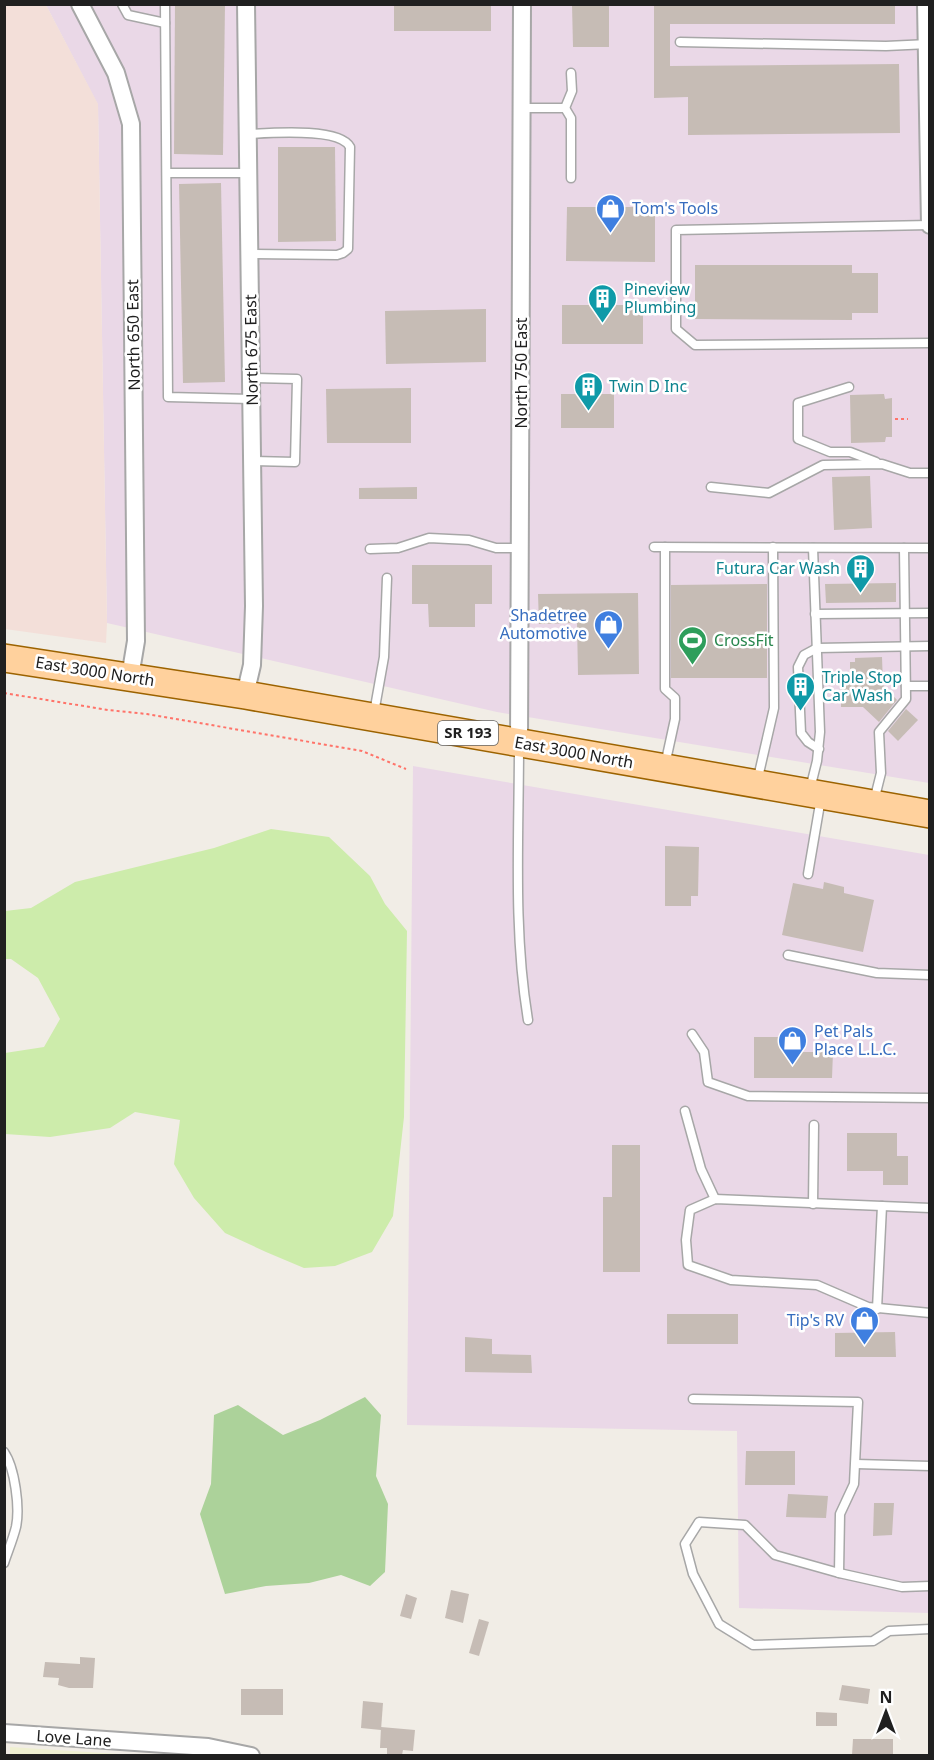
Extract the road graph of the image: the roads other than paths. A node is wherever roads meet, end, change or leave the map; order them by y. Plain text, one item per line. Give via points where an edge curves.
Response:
1 (80, 4) edge
2 (123, 4) edge
3 (165, 4) edge
4 (246, 4) edge
5 (522, 4) edge
6 (926, 4) edge
7 (165, 23) junction
8 (680, 42) dead end
9 (928, 44) edge
10 (571, 73) dead end
11 (521, 108) junction
12 (565, 108) junction
13 (929, 114) edge
14 (248, 134) junction
15 (166, 173) junction
16 (248, 173) junction
17 (571, 178) dead end
18 (930, 225) edge
19 (249, 254) junction
20 (930, 343) edge
21 (251, 378) junction
22 (849, 387) dead end
23 (251, 399) junction
24 (252, 461) junction
25 (882, 464) junction
26 (930, 473) edge
27 (711, 487) dead end
28 (654, 547) dead end
29 (665, 547) junction
30 (773, 547) junction
31 (520, 548) junction
32 (813, 548) junction
33 (904, 548) junction
34 (930, 548) edge
35 (370, 549) dead end
36 (387, 578) dead end
37 (905, 613) junction
38 (930, 613) edge
39 (815, 614) junction
40 (905, 646) junction
41 (930, 646) edge
42 (817, 648) junction
43 (4, 658) edge
44 (130, 676) junction
45 (906, 686) junction
46 (930, 686) edge
47 (245, 695) junction
48 (373, 717) junction
49 (519, 742) junction
50 (819, 749) junction
51 (664, 768) junction
52 (756, 783) junction
53 (815, 794) junction
54 (874, 804) junction
55 (930, 814) edge
56 (807, 874) dead end
57 (788, 955) dead end
58 (930, 975) edge
59 (528, 1020) dead end
60 (692, 1034) dead end
61 (930, 1098) edge
62 (685, 1111) dead end
63 (814, 1125) dead end
64 (715, 1200) junction
65 (813, 1204) junction
66 (882, 1206) junction
67 (930, 1208) edge
68 (877, 1308) junction
69 (930, 1313) edge
70 (693, 1399) dead end
71 (4, 1452) edge
72 (856, 1464) junction
73 (930, 1466) edge
74 (4, 1563) edge
75 (839, 1573) junction
76 (930, 1586) edge
77 (930, 1629) edge
78 (4, 1733) edge
79 (251, 1755) edge

1 - 44 street, North 650 East via 116,73 131,124 136,641
2 - 7 lane via 128,15
3 - 7 lane
4 - 14 street, North 675 East
5 - 11 street, North 750 East
6 - 9 street
7 - 15 lane
8 - 9 lane
9 - 13 street
10 - 12 lane via 572,91
11 - 12 lane
11 - 31 street, North 750 East
12 - 17 lane via 571,118
13 - 18 street
14 - 16 street, North 675 East
14 - 19 lane via 335,136 350,144 348,249 337,255
15 - 16 lane
15 - 23 lane via 168,397
16 - 19 street, North 675 East
18 - 20 lane via 676,230 676,329 695,345
19 - 21 street, North 675 East
21 - 23 street, North 675 East
21 - 24 lane via 297,379 295,462
22 - 25 lane via 798,403 798,439 830,452 850,452
23 - 24 street, North 675 East
24 - 47 street, North 675 East via 254,606 252,665
25 - 26 lane via 910,473
25 - 27 lane via 823,465 769,493
28 - 29 lane
29 - 30 lane
29 - 51 lane via 665,689 675,698 675,719
30 - 32 lane
30 - 52 lane via 774,708
31 - 35 lane via 496,549 470,540 429,538 398,548
31 - 49 street, North 750 East
32 - 33 lane
32 - 39 lane
33 - 34 lane
33 - 37 lane
36 - 48 lane via 384,657
37 - 38 lane
37 - 39 lane
37 - 40 lane
39 - 42 lane
40 - 41 lane
40 - 42 lane
40 - 45 lane
42 - 50 lane
42 - 50 lane via 804,655 798,667 801,733
43 - 44 main road, East 3000 North / SR 193
44 - 47 main road, East 3000 North / SR 193
45 - 46 lane
45 - 54 lane via 906,699 879,732 881,773
47 - 48 main road, East 3000 North / SR 193
48 - 49 main road, East 3000 North / SR 193
49 - 51 main road, East 3000 North / SR 193
49 - 59 lane via 519,921
50 - 53 lane
51 - 52 main road, East 3000 North / SR 193
52 - 53 main road, East 3000 North / SR 193
53 - 54 main road, East 3000 North / SR 193
53 - 56 lane
54 - 55 main road, East 3000 North / SR 193
57 - 58 lane via 877,973
60 - 61 lane via 704,1052 708,1083 748,1096
62 - 64 lane via 701,1169
63 - 65 lane
64 - 65 lane
64 - 68 lane via 690,1210 688,1265 731,1280 817,1286
65 - 66 lane
66 - 67 lane
66 - 68 lane
68 - 69 lane
70 - 72 lane via 858,1402
71 - 74 lane via 12,1468 16,1507 16,1525
72 - 73 lane
72 - 75 lane via 854,1484 840,1514
75 - 76 lane via 902,1587
75 - 77 lane via 775,1555 745,1525 699,1522 685,1544 693,1574 719,1624 753,1645 873,1641 889,1631
78 - 79 street, Love Lane via 207,1747

